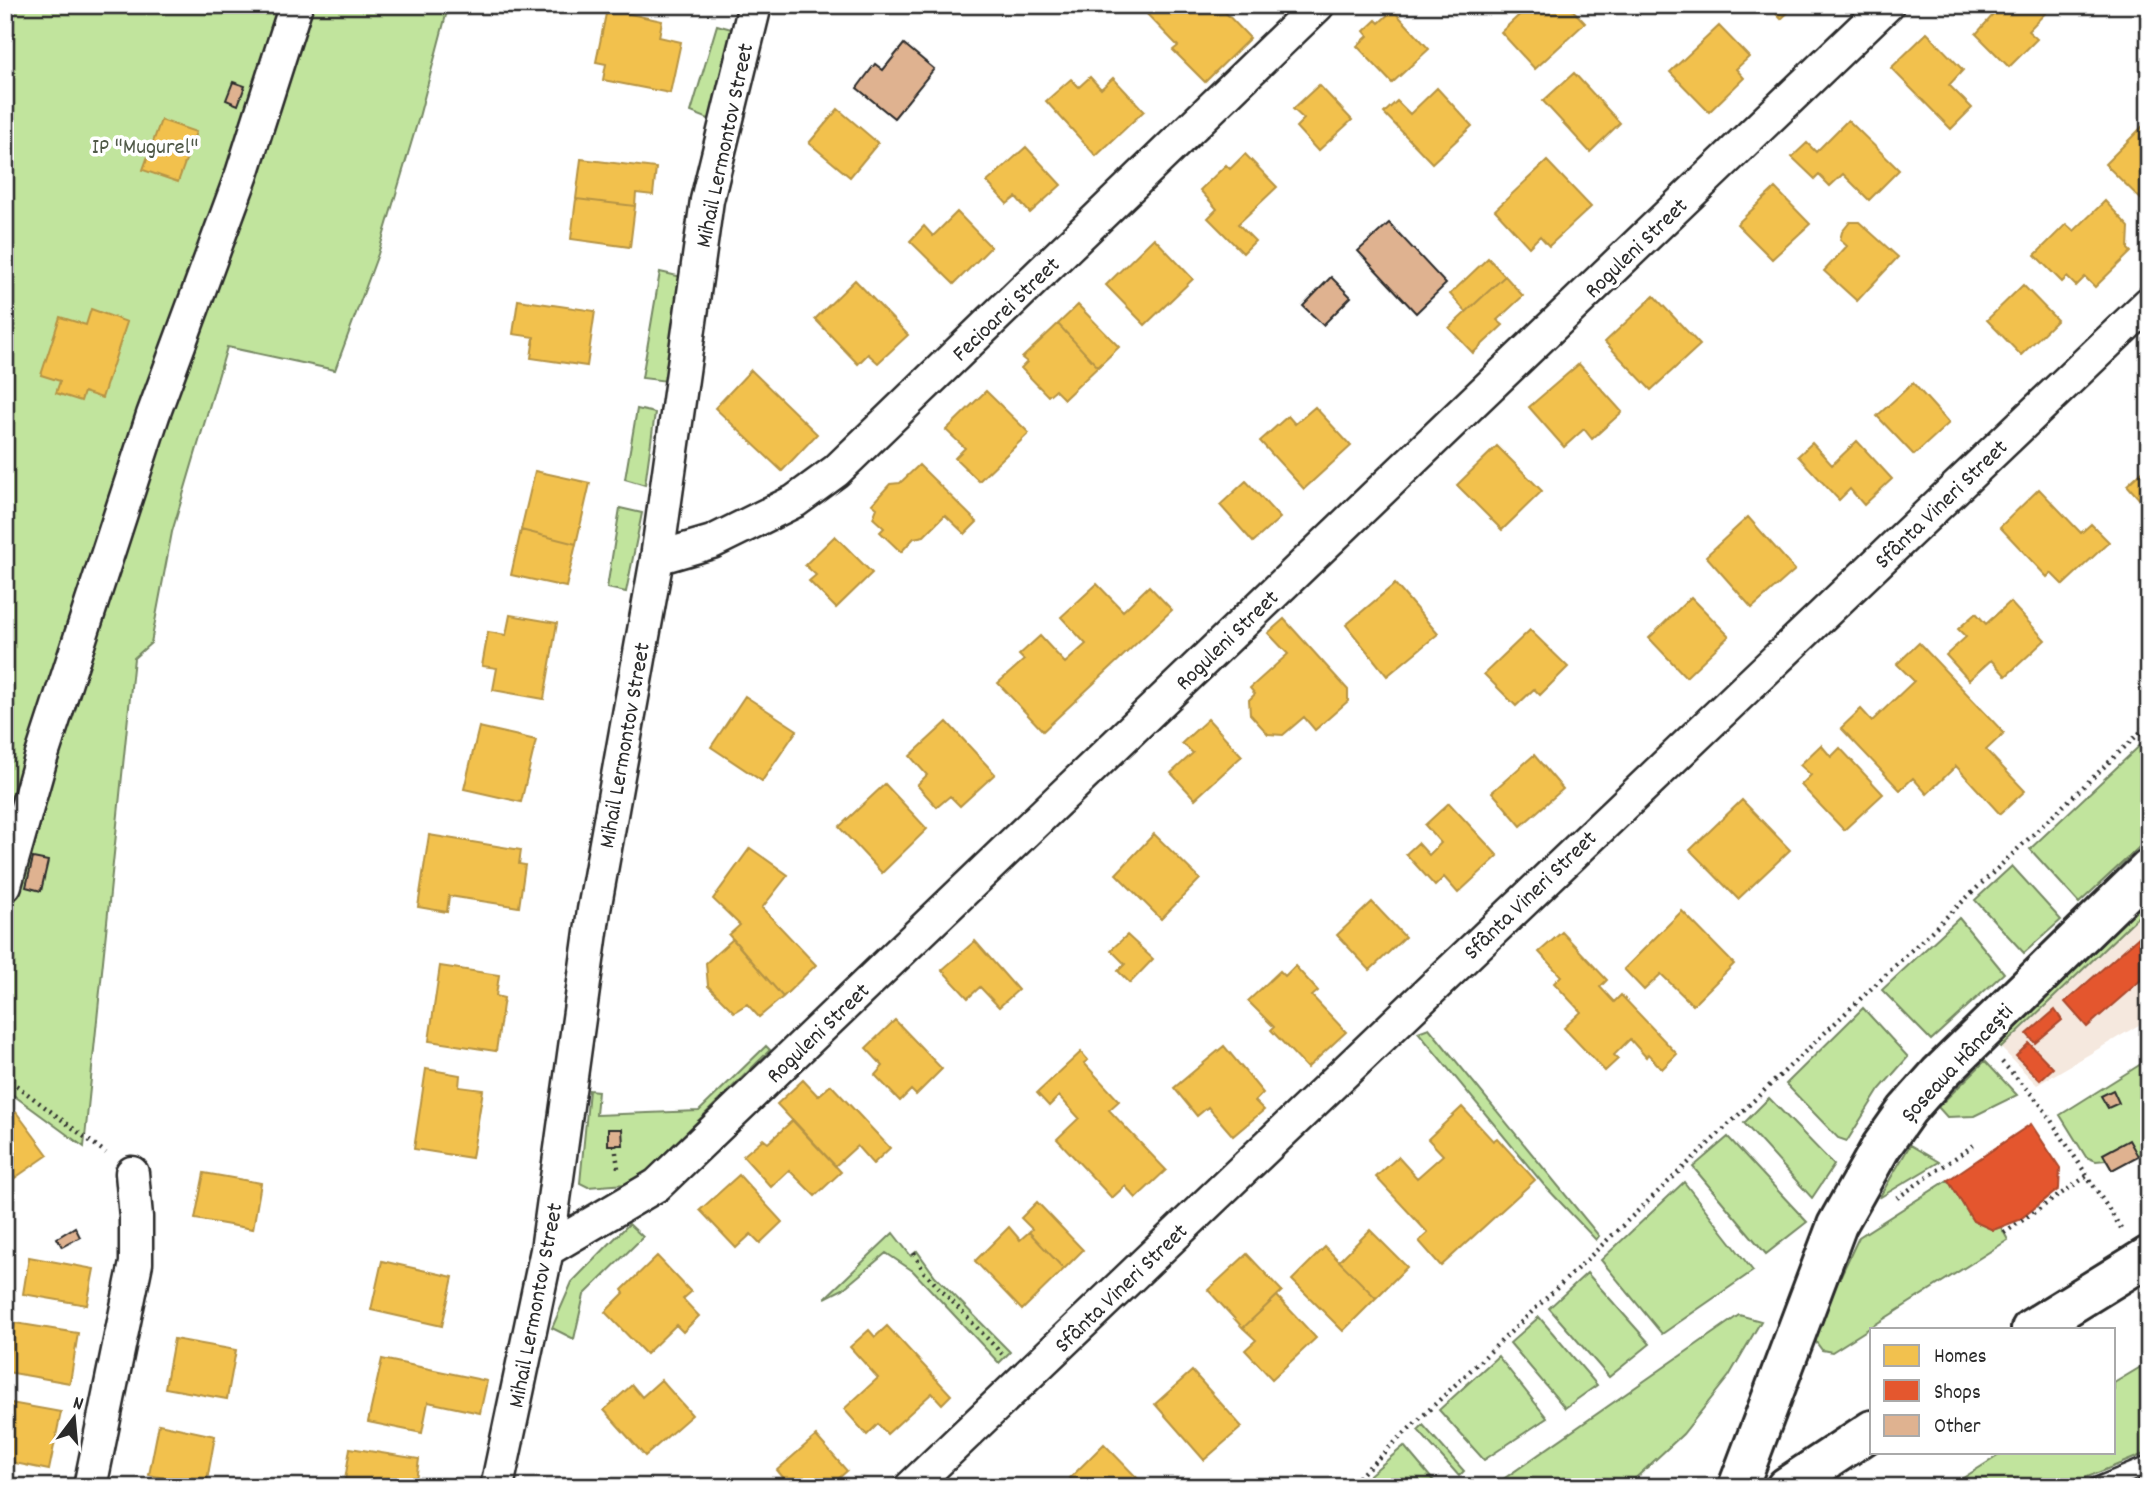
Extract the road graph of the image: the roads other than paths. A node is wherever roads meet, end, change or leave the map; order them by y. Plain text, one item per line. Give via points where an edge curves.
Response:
1 (755, 5) edge
2 (1318, 5) edge
3 (1887, 5) edge
4 (292, 6) edge
5 (2149, 303) edge
6 (657, 558) junction
7 (2149, 869) edge
8 (5, 886) edge
9 (132, 1173) road end
10 (547, 1250) junction
11 (2145, 1258) edge
12 (2033, 1328) edge
13 (1870, 1431) edge
14 (2149, 1465) edge
15 (90, 1487) edge
16 (497, 1487) edge
17 (911, 1487) edge
18 (1738, 1487) edge
19 (1786, 1487) edge
20 (2096, 1487) edge

1 - 6 street, Mihail Lermontov Street via 707,200
2 - 6 street, Fecioarei Street via 836,471 795,501 712,542
3 - 10 street, Roguleni Street via 657,1185
4 - 8 street via 242,174 140,455 41,758
5 - 17 street, Sfânta Vineri Street
6 - 10 street, Mihail Lermontov Street via 594,910
7 - 18 main road, Șoseaua Hâncești via 1978,1035 1907,1110 1881,1147 1837,1225
9 - 15 street via 136,1263
10 - 16 street, Mihail Lermontov Street
11 - 12 main road
13 - 19 main road
14 - 20 lane

